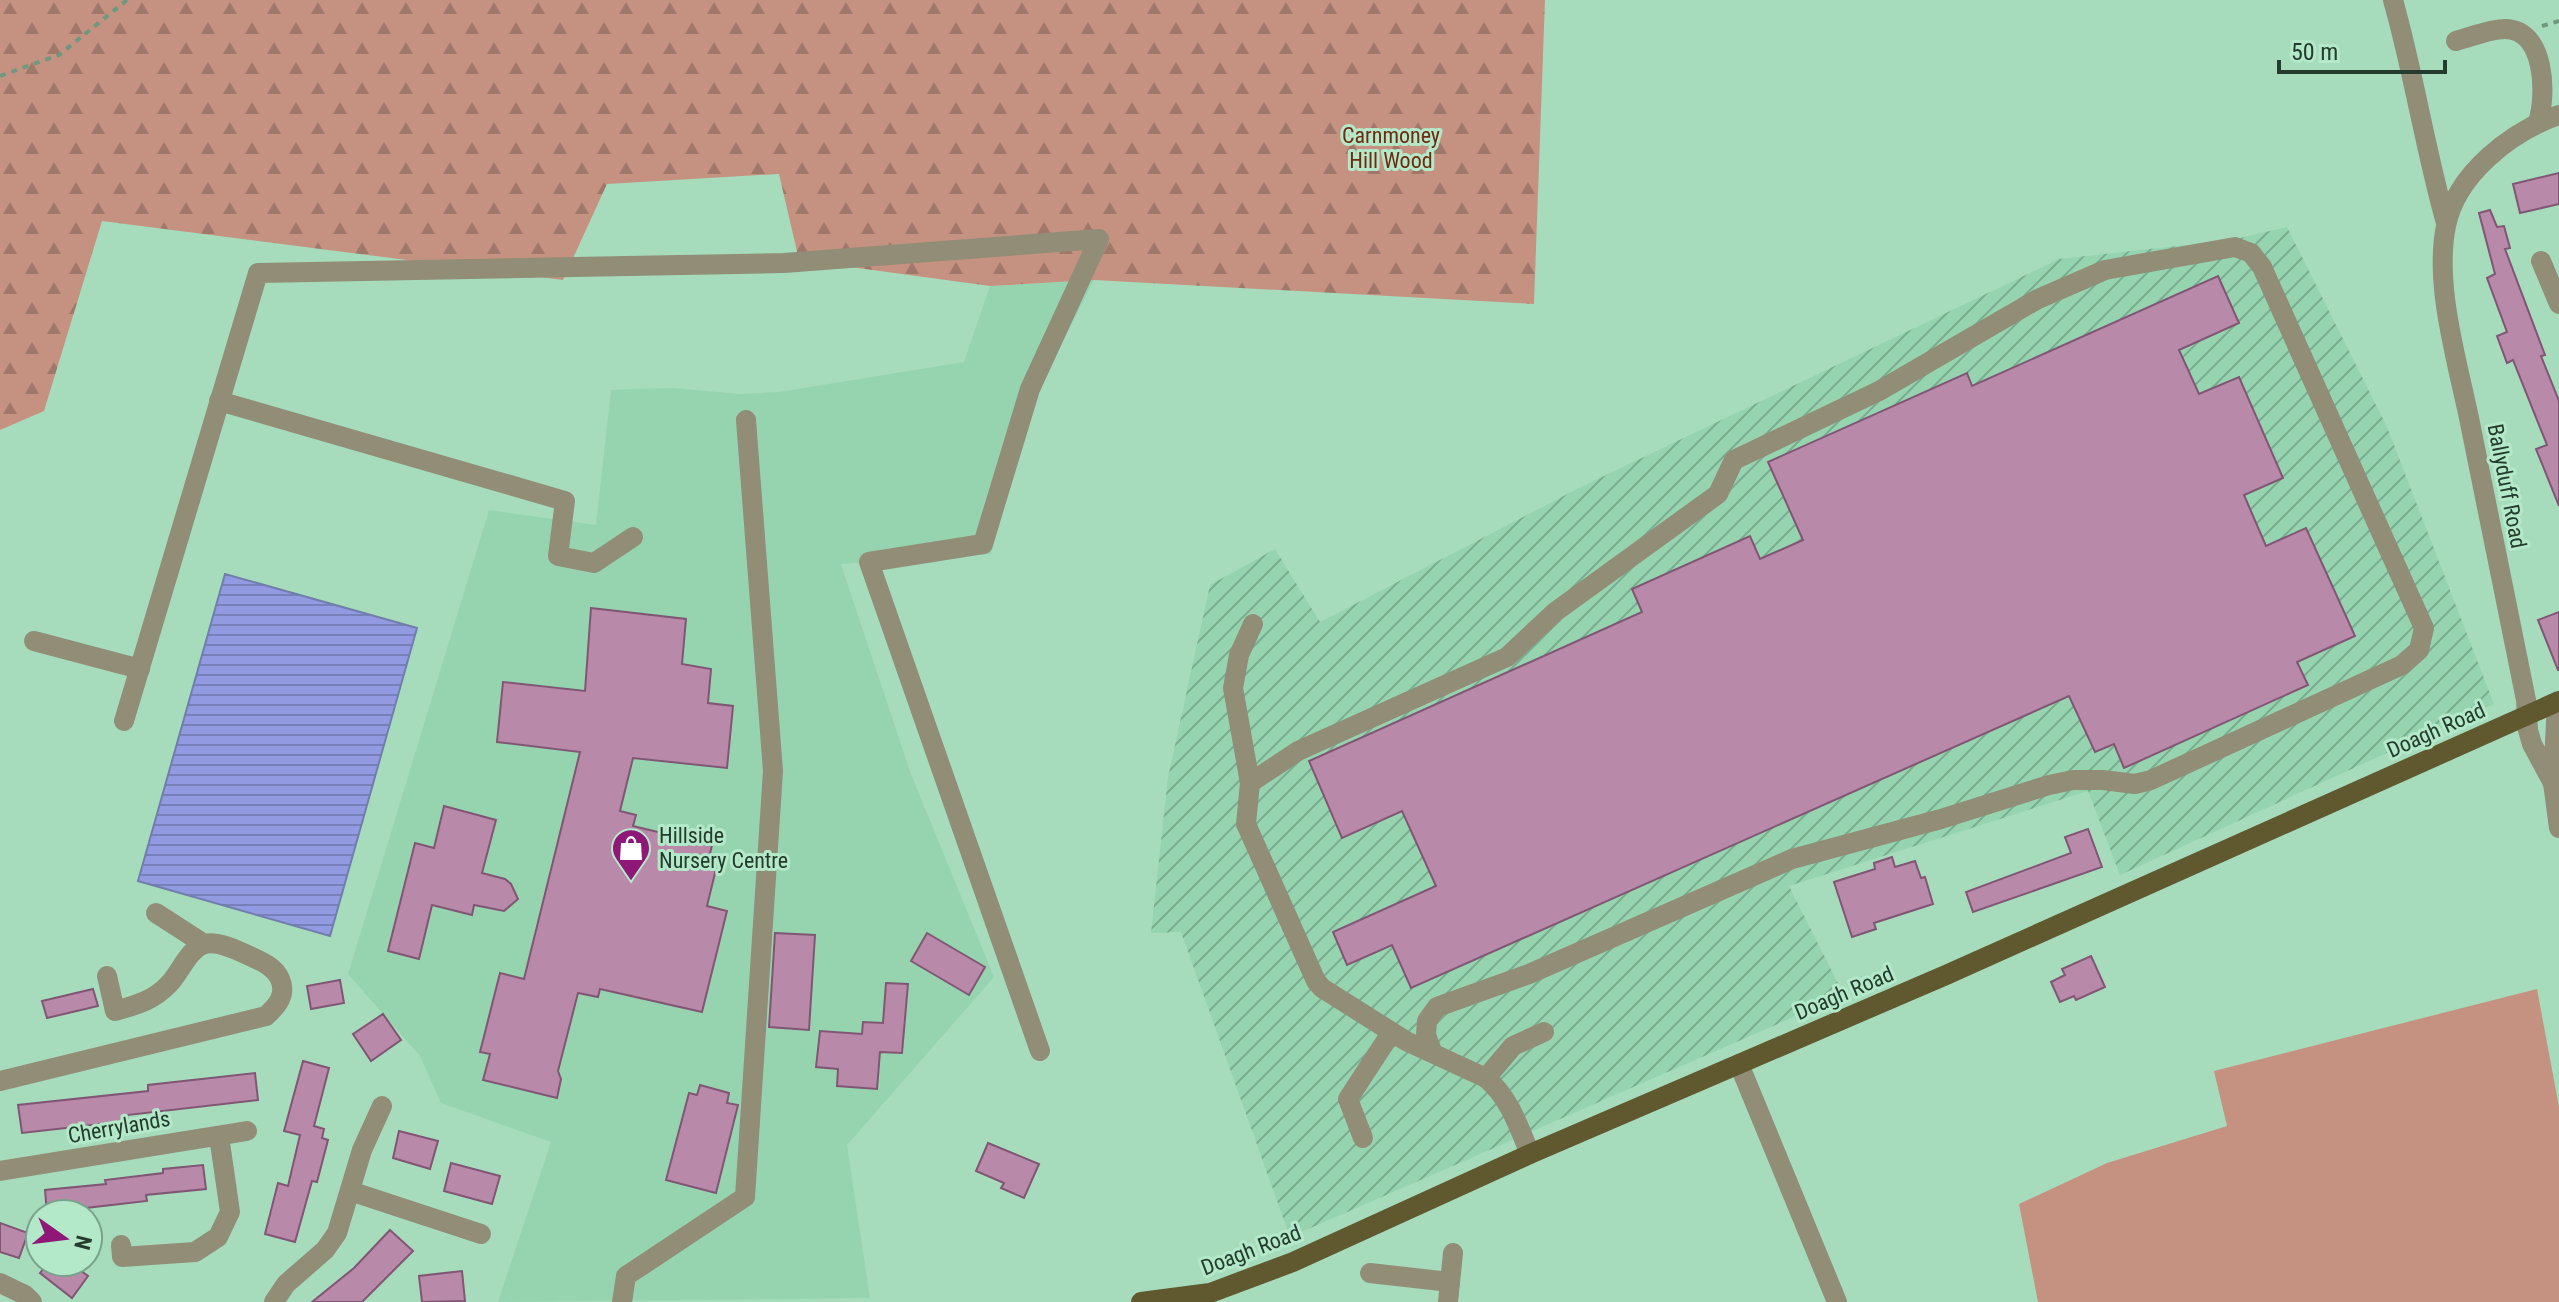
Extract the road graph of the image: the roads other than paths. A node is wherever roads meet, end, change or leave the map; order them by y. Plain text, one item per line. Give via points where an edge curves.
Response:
1 (2393, 0) edge
2 (2456, 41) dead end
3 (2559, 115) edge
4 (2538, 122) junction
5 (2446, 223) junction
6 (2541, 261) dead end
7 (2559, 304) edge
8 (219, 401) junction
9 (746, 420) dead end
10 (633, 537) dead end
11 (1253, 624) dead end
12 (34, 641) dead end
13 (140, 669) junction
14 (2558, 702) edge
15 (2528, 715) junction
16 (124, 721) dead end
17 (1250, 783) junction
18 (2553, 783) junction
19 (2559, 828) edge
20 (156, 913) dead end
21 (204, 944) junction
22 (107, 976) dead end
23 (1544, 1032) dead end
24 (1391, 1033) junction
25 (1040, 1051) dead end
26 (1432, 1051) junction
27 (1739, 1064) junction
28 (1486, 1078) junction
29 (0, 1081) edge
30 (382, 1106) dead end
31 (247, 1131) dead end
32 (219, 1136) junction
33 (1363, 1138) dead end
34 (1530, 1154) junction
35 (0, 1171) edge
36 (350, 1191) junction
37 (481, 1234) dead end
38 (121, 1245) dead end
39 (1453, 1253) dead end
40 (1370, 1273) dead end
41 (0, 1283) edge
42 (1449, 1292) edge
43 (1211, 1298) edge
44 (32, 1302) edge
45 (274, 1302) edge
46 (622, 1302) edge
47 (1141, 1302) edge
48 (1837, 1302) edge

1 - 5 street
2 - 4 street via 2505,29 2522,33 2535,45 2544,104
3 - 4 street
4 - 5 street via 2475,170
5 - 15 street, Ballyduff Road via 2441,265
6 - 7 street
8 - 10 street via 565,501 558,556 594,563
8 - 13 street
8 - 25 street via 258,273 784,263 1099,239 1030,389 983,544 869,562
9 - 46 street via 773,771 745,1197 626,1276
11 - 17 street via 1239,655 1233,688
12 - 13 street
13 - 16 street
14 - 15 main road, Doagh Road
14 - 18 street
15 - 18 street, Ballyduff Road via 2532,744
15 - 27 main road, Doagh Road
17 - 24 street via 1246,824 1316,981
17 - 26 street via 1298,751 1507,657 1555,612 1718,494 1734,460 1879,391 2038,299 2105,270 2235,247 2251,253 2262,267 2424,628 2419,650 2402,665 2151,780 2049,785 1792,859 1529,974 1437,1007 1427,1021
18 - 19 street
20 - 21 street
21 - 22 street via 146,1003 115,1011
21 - 29 street via 217,943 270,966 283,992 278,1005 266,1016
23 - 28 street via 1513,1046
24 - 26 street
24 - 33 street via 1348,1099
26 - 28 street
27 - 34 main road, Doagh Road
27 - 48 street
28 - 34 street via 1515,1118
30 - 36 street
31 - 32 street, Cherrylands
32 - 35 street, Cherrylands
32 - 38 street via 230,1212 218,1237 195,1252 122,1257
34 - 43 main road, Doagh Road
36 - 37 street
36 - 45 street via 337,1233
39 - 42 street
40 - 42 street
41 - 44 street
43 - 47 main road, Doagh Road

